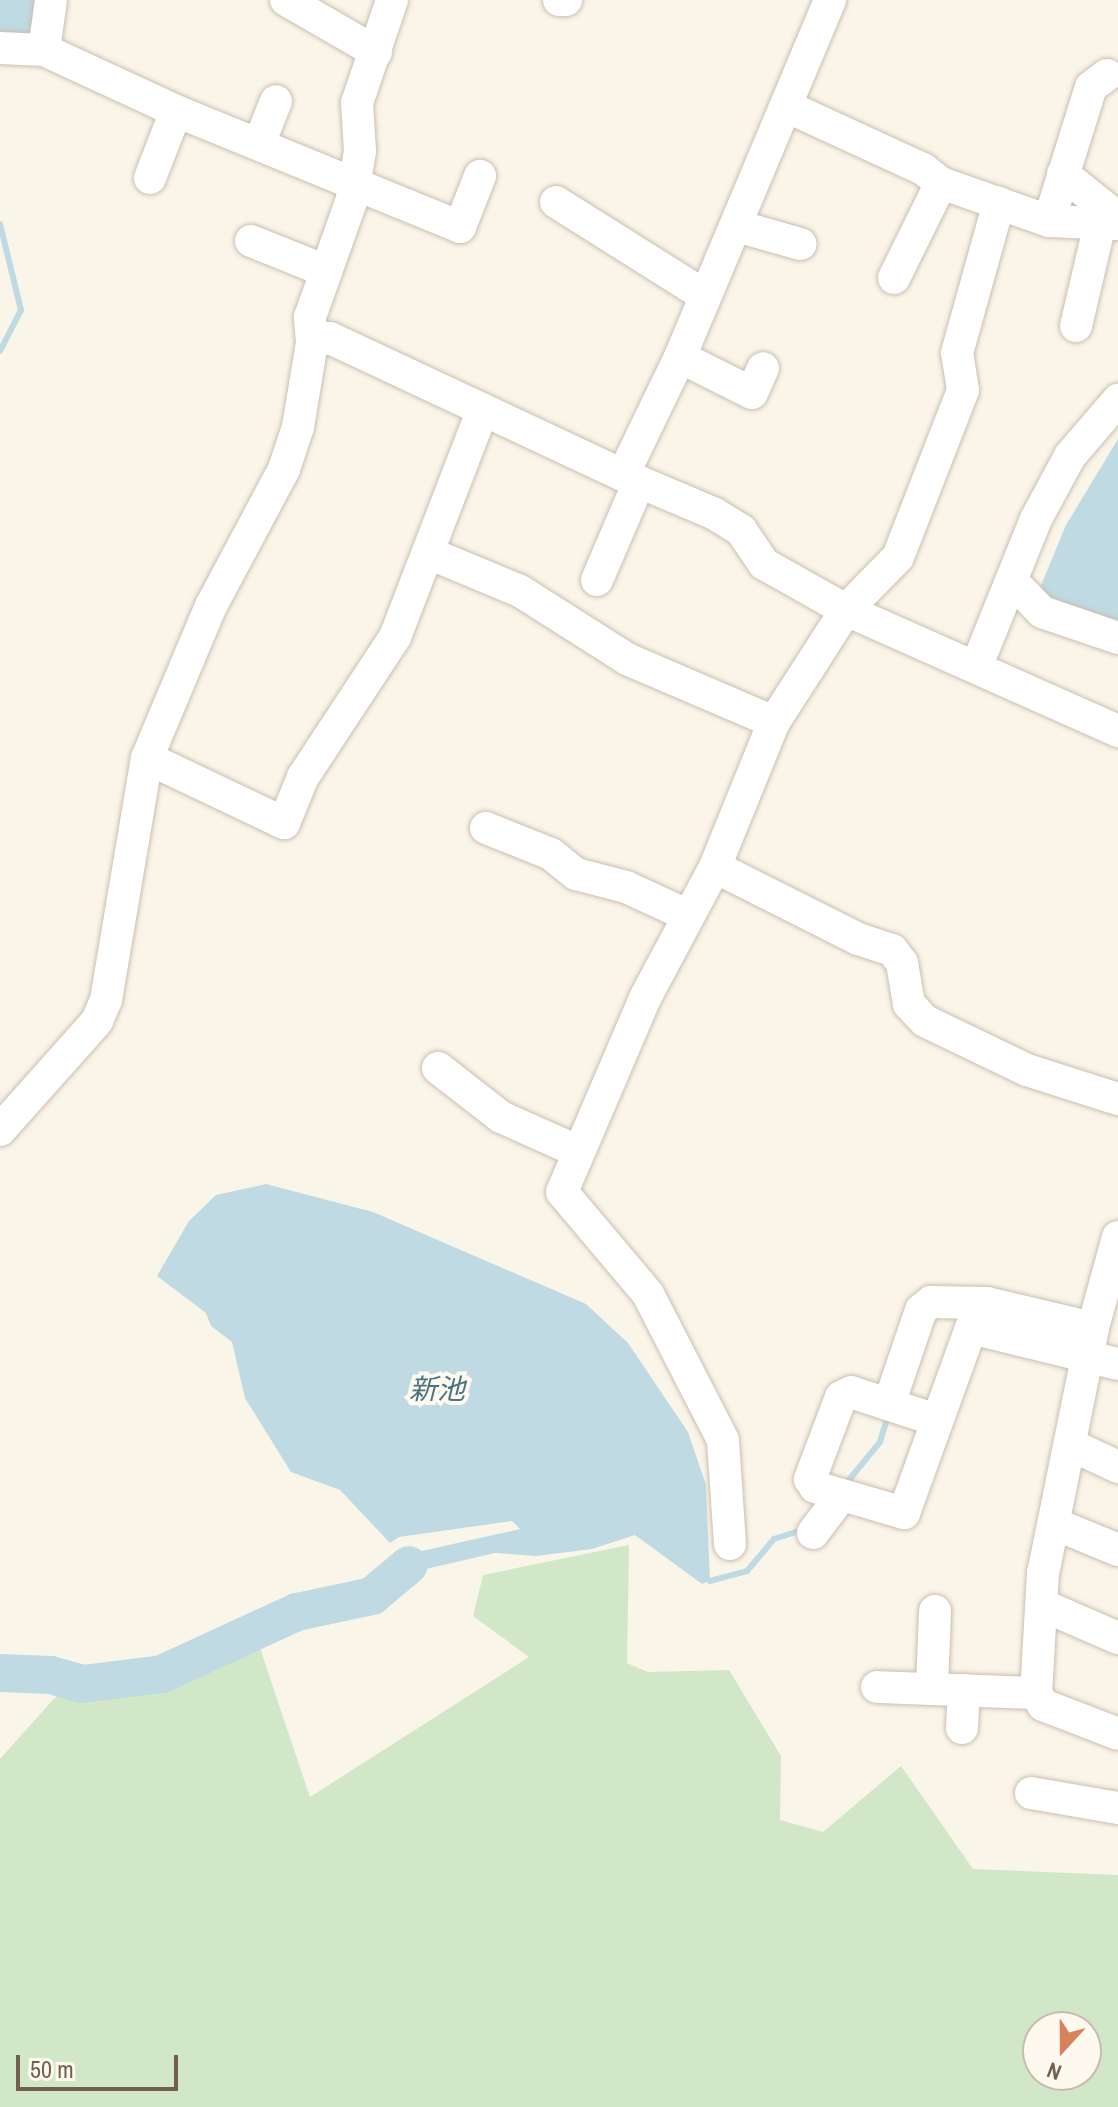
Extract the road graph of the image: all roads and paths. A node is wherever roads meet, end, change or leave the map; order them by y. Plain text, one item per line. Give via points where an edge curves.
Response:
1 (51, 0) edge
2 (286, 0) edge
3 (392, 0) edge
4 (559, 0) edge
5 (566, 0) edge
6 (826, 1) edge
7 (0, 48) edge
8 (44, 50) junction
9 (376, 52) junction
10 (1107, 75) dead end
11 (276, 101) dead end
12 (788, 107) junction
13 (176, 111) junction
14 (259, 144) junction
15 (1063, 174) junction
16 (480, 176) dead end
17 (150, 178) dead end
18 (941, 183) junction
19 (354, 184) junction
20 (556, 202) dead end
21 (999, 203) junction
22 (1049, 221) junction
23 (1112, 222) edge
24 (737, 226) junction
25 (251, 241) dead end
26 (800, 244) dead end
27 (326, 271) junction
28 (894, 278) dead end
29 (705, 296) junction
30 (1076, 326) dead end
31 (312, 342) junction
32 (680, 357) junction
33 (763, 368) dead end
34 (1118, 400) edge
35 (483, 409) junction
36 (631, 479) junction
37 (431, 554) junction
38 (597, 580) dead end
39 (1013, 582) junction
40 (846, 610) junction
41 (1118, 638) edge
42 (977, 665) junction
43 (774, 722) junction
44 (1118, 731) edge
45 (147, 758) junction
46 (486, 828) dead end
47 (715, 867) junction
48 (689, 916) junction
49 (438, 1068) dead end
50 (1118, 1099) edge
51 (0, 1130) edge
52 (577, 1151) junction
53 (1118, 1237) edge
54 (1096, 1345) edge
55 (889, 1404) junction
56 (936, 1420) junction
57 (1071, 1445) junction
58 (1118, 1467) edge
59 (841, 1496) junction
60 (1055, 1524) junction
61 (813, 1533) dead end
62 (730, 1544) dead end
63 (1118, 1550) edge
64 (1042, 1605) junction
65 (935, 1611) dead end
66 (1118, 1638) edge
67 (877, 1687) dead end
68 (932, 1687) junction
69 (964, 1690) junction
70 (1036, 1693) junction
71 (962, 1728) dead end
72 (1118, 1734) edge
73 (1031, 1793) dead end
74 (1118, 1808) edge

1 - 8 street
2 - 9 street
3 - 9 street
4 - 5 street
6 - 12 street
7 - 8 street
8 - 13 street
9 - 19 street via 357,103 360,151
10 - 15 street via 1091,87
11 - 14 street
12 - 18 street via 923,169
12 - 24 street
13 - 14 street
13 - 17 street
14 - 19 street
15 - 22 street
15 - 23 street
16 - 19 street via 460,227
18 - 21 street
18 - 28 street
19 - 27 street
20 - 29 street
21 - 22 street
21 - 40 street via 957,353 963,390 942,453 898,557
22 - 23 street
23 - 30 street
24 - 26 street
24 - 29 street
25 - 27 street
27 - 31 street via 310,317
29 - 32 street
31 - 35 street via 330,338
31 - 45 street via 298,427 284,469 211,606
32 - 33 street via 752,393
32 - 36 street
34 - 39 street via 1070,456 1012,569
35 - 36 street
35 - 37 street via 446,499
36 - 38 street
36 - 40 street via 728,522 741,530 764,564
37 - 43 street via 520,591 627,659
37 - 45 street via 395,637 303,777 284,823
39 - 41 street via 1042,612
39 - 42 street
40 - 42 street
40 - 43 street
42 - 44 street
43 - 47 street
45 - 51 street via 106,1000 97,1021
46 - 48 street via 551,854 576,874 626,887
47 - 48 street
47 - 50 street via 858,939 892,950 902,963 909,1004 925,1021 1027,1070
48 - 52 street via 645,998
49 - 52 street via 501,1117
52 - 62 street via 562,1192 648,1294 723,1440
53 - 54 street
54 - 55 street via 987,1303 931,1302 921,1310
54 - 56 street via 971,1328
54 - 57 street
55 - 56 street
55 - 59 street via 851,1392 841,1397 810,1479 815,1487
56 - 59 street via 904,1513
57 - 58 street
57 - 60 street
59 - 61 street
60 - 63 street
60 - 64 street via 1043,1573
64 - 66 street
64 - 70 street
65 - 68 street
67 - 68 street
68 - 69 street
69 - 70 street
69 - 71 street
70 - 72 street via 1043,1705
73 - 74 street

